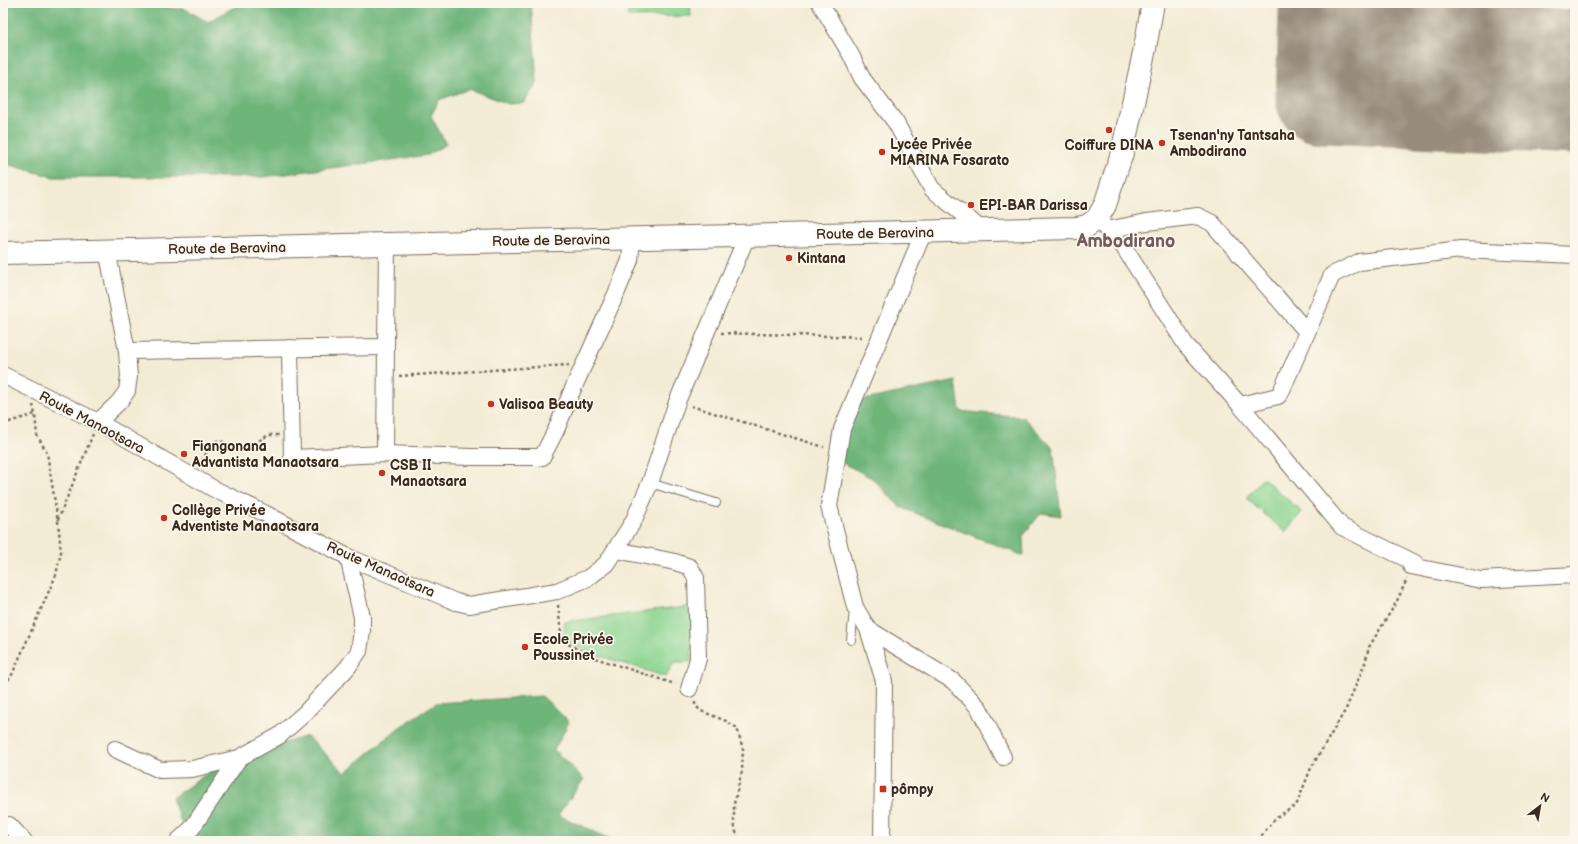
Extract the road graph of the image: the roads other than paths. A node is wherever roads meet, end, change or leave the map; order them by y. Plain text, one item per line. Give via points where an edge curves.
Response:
1 (820, 3) edge
2 (1153, 3) edge
3 (1102, 224) junction
4 (982, 230) junction
5 (924, 231) junction
6 (747, 236) junction
7 (632, 238) junction
8 (387, 244) junction
9 (107, 250) junction
10 (3, 253) edge
11 (1575, 254) edge
12 (1307, 332) junction
13 (386, 347) junction
14 (290, 348) junction
15 (127, 351) junction
16 (3, 375) edge
17 (1240, 405) junction
18 (98, 422) junction
19 (385, 454) junction
20 (650, 483) junction
21 (716, 502) dead end
22 (617, 550) junction
23 (348, 557) junction
24 (1575, 575) edge
25 (855, 607) junction
26 (868, 629) junction
27 (852, 640) dead end
28 (689, 689) road end
29 (115, 749) dead end
30 (1003, 756) dead end
31 (239, 758) junction
32 (10, 826) dead end
33 (24, 841) edge
34 (178, 841) edge
35 (882, 841) edge

1 - 4 street via 862,78 896,123 932,189
2 - 3 street via 1122,153 1105,205
3 - 4 street, Route de Beravina via 1076,228
3 - 12 street via 1198,216 1212,222
3 - 17 street via 1123,246 1186,345
4 - 5 street, Route de Beravina
5 - 6 street, Route de Beravina
5 - 25 street via 842,429 829,506
6 - 7 street, Route de Beravina
6 - 20 street, Route Manaotsara via 677,402
7 - 8 street, Route de Beravina
7 - 19 street via 630,260 542,457
8 - 9 street, Route de Beravina
8 - 13 street
9 - 10 street, Route de Beravina
9 - 15 street
11 - 12 street via 1461,250 1359,262 1332,275
12 - 17 street via 1278,396
13 - 14 street
13 - 19 street
14 - 15 street
14 - 19 street via 292,458
15 - 18 street via 127,391
16 - 18 street, Route Manaotsara
17 - 24 street via 1342,526 1415,563 1411,566 1481,580
18 - 23 street, Route Manaotsara via 214,489
20 - 21 lane
20 - 22 street, Route Manaotsara
22 - 23 street, Route Manaotsara via 606,564 588,578 557,591 469,605 456,602
22 - 28 street via 690,567 696,578 698,659
23 - 31 street via 362,617 359,650 348,667 305,713 279,736
25 - 26 street
25 - 27 lane
26 - 30 street via 953,681 979,708
26 - 35 street via 884,681
29 - 31 street via 160,770 192,769
31 - 34 street via 192,828
32 - 33 street

